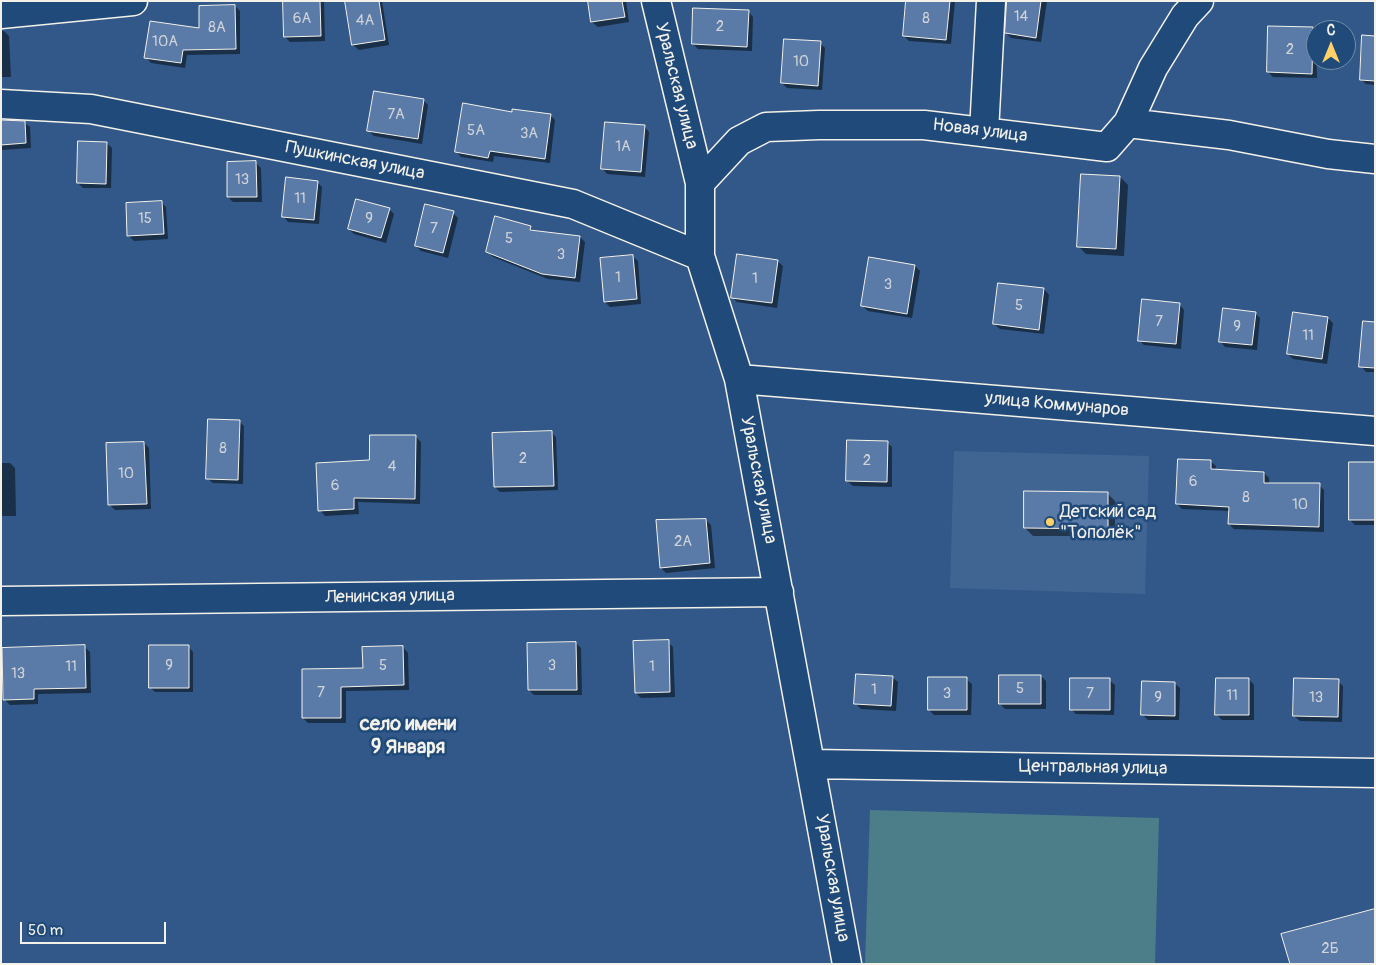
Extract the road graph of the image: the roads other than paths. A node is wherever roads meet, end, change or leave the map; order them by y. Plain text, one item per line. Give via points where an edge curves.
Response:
1 (133, 1) edge
2 (656, 1) edge
3 (991, 1) edge
4 (1199, 1) edge
5 (1, 14) edge
6 (1, 104) edge
7 (1128, 123) junction
8 (984, 132) junction
9 (1375, 159) edge
10 (700, 183) junction
11 (700, 256) junction
12 (739, 379) junction
13 (1375, 431) edge
14 (779, 592) junction
15 (1, 601) edge
16 (811, 764) junction
17 (1375, 773) edge
18 (847, 964) edge

1 - 5 street
2 - 10 street, Уральская улица
3 - 8 street
4 - 7 street, Новая улица via 1185,16 1153,68
6 - 11 street, Пушкинская улица via 91,109 573,204
7 - 8 street, Новая улица via 1107,147
7 - 9 street via 1229,135 1328,154
8 - 10 street, Новая улица via 924,125 766,127 739,141
10 - 11 street, Уральская улица
11 - 12 street, Уральская улица
12 - 13 street, улица Коммунаров
12 - 14 street, Уральская улица
14 - 15 street, Ленинская улица
14 - 16 street, Уральская улица
16 - 17 street, Центральная улица
16 - 18 street, Уральская улица

